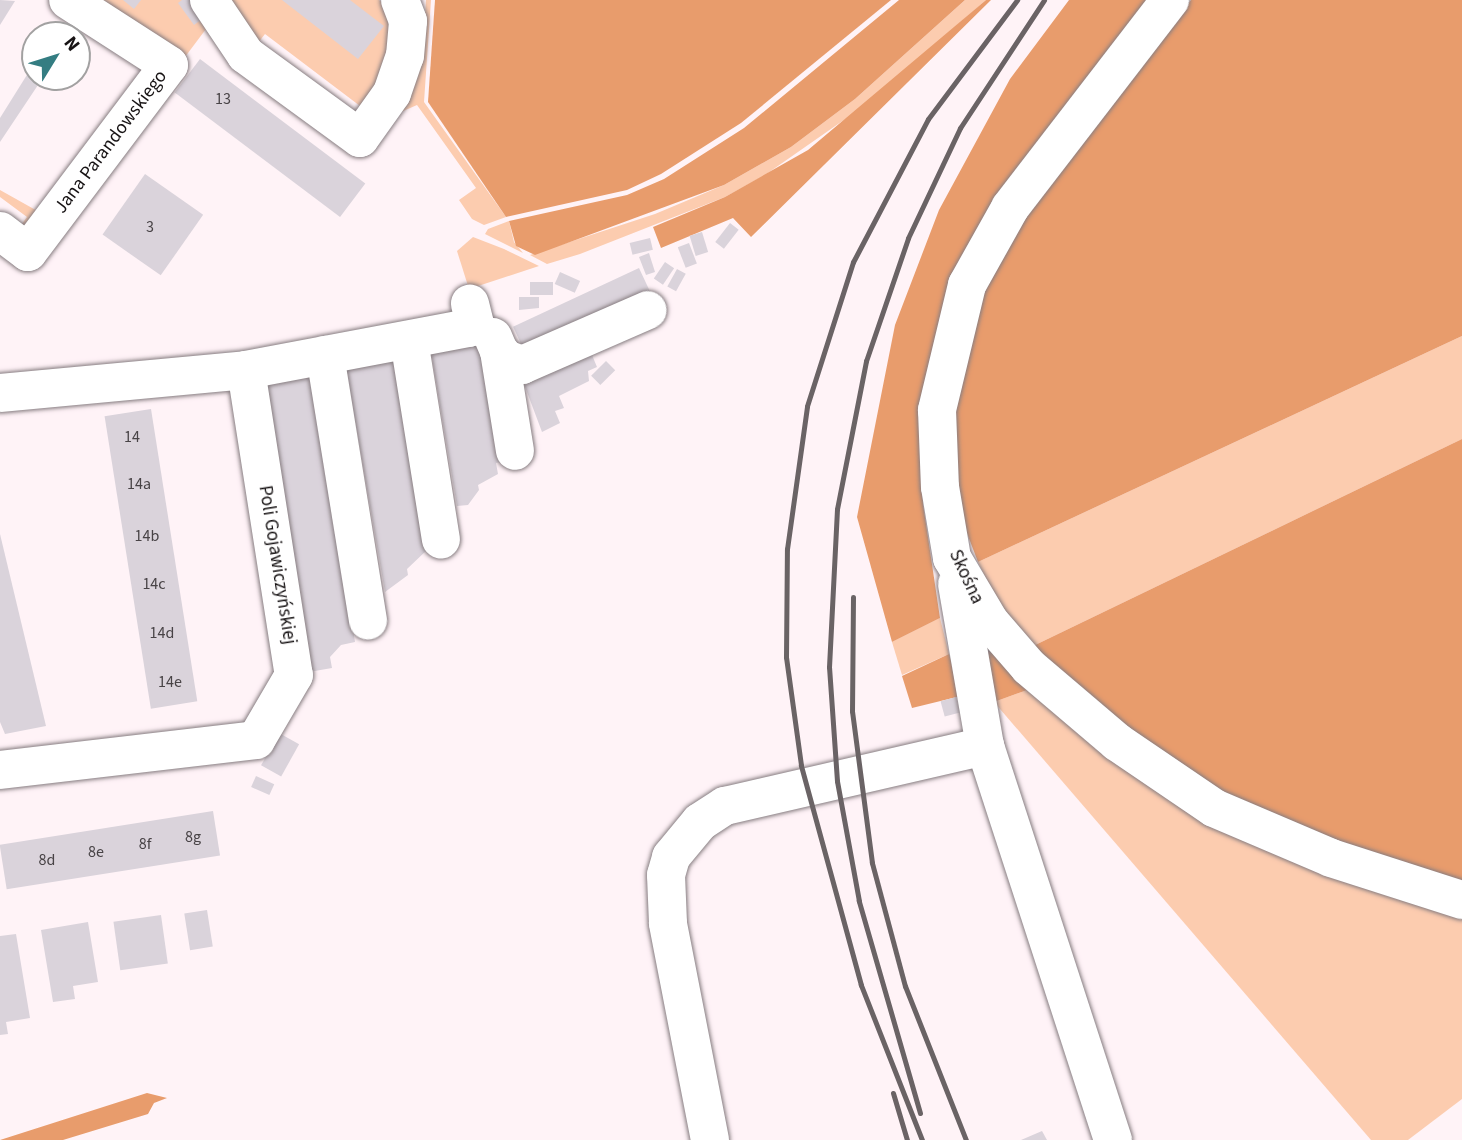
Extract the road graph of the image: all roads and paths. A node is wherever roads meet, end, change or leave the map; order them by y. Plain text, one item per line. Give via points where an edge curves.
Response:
1 (68, 0) edge
2 (209, 0) edge
3 (400, 0) edge
4 (1170, 0) edge
5 (0, 231) edge
6 (648, 310) dead end
7 (481, 326) junction
8 (409, 340) junction
9 (325, 355) junction
10 (246, 370) junction
11 (0, 393) edge
12 (515, 451) dead end
13 (441, 539) dead end
14 (952, 558) junction
15 (368, 621) dead end
16 (985, 746) junction
17 (0, 770) edge
18 (1462, 900) edge
19 (710, 1140) edge
20 (1113, 1140) edge

1 - 5 street, Jana Parandowskiego via 169,65 28,252
2 - 3 street via 246,55 360,138 392,93 405,56 408,21
4 - 14 street, Skośna via 1010,208 968,285 937,410 940,486
6 - 7 street via 522,365 506,359
7 - 8 street
7 - 12 street
8 - 9 street
8 - 13 street
9 - 10 street
9 - 15 street
10 - 11 street
10 - 17 street, Poli Gojawiczyńskiej via 294,675 256,740
14 - 16 street
14 - 18 street, Skośna via 990,622 1029,667 1117,742 1214,808 1331,858
16 - 19 street via 725,806 700,822 671,857 666,875 668,923
16 - 20 street

